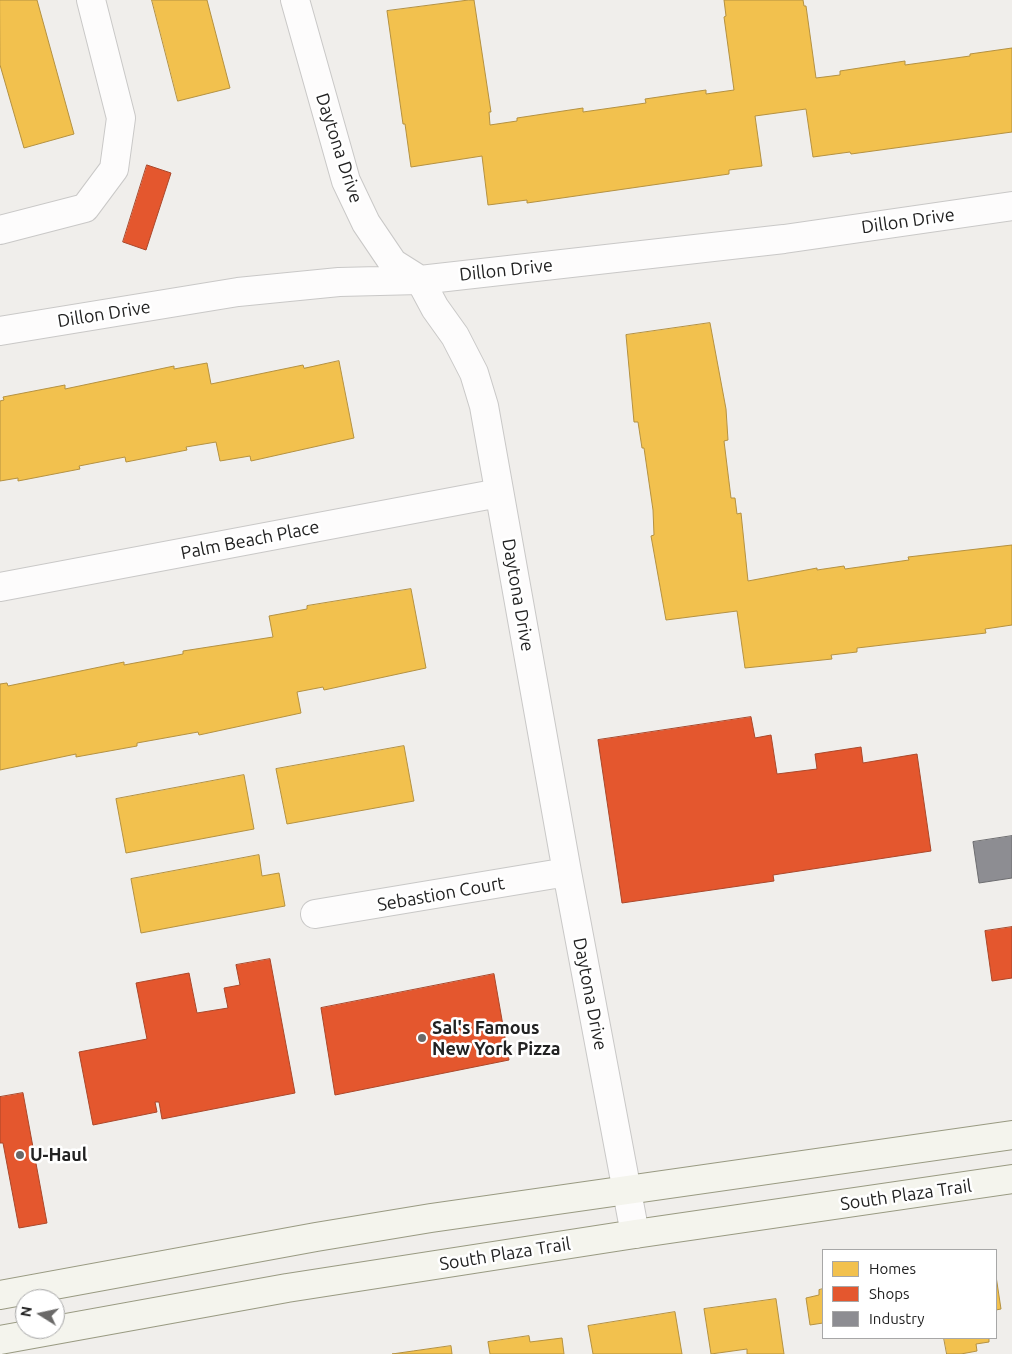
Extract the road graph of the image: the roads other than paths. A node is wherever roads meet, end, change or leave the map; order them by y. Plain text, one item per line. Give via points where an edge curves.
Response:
1 (91, 0) edge
2 (295, 0) edge
3 (1012, 206) edge
4 (0, 230) edge
5 (420, 280) junction
6 (0, 330) edge
7 (499, 493) junction
8 (0, 587) edge
9 (567, 872) junction
10 (315, 914) dead end
11 (1012, 1135) edge
12 (1012, 1179) edge
13 (627, 1191) junction
14 (635, 1234) junction
15 (0, 1295) edge
16 (0, 1340) edge

1 - 4 street via 121,118 114,170 84,208
2 - 5 street, Daytona Drive via 346,180 366,223 392,262
3 - 5 street, Dillon Drive via 784,239
5 - 6 street, Dillon Drive via 339,282 238,292
5 - 7 street, Daytona Drive via 474,373 484,406
7 - 8 street, Palm Beach Place
7 - 9 street, Daytona Drive
9 - 10 street, Sebastion Court
9 - 13 street, Daytona Drive
11 - 13 main road
12 - 14 main road, South Plaza Trail
13 - 14 street, Daytona Drive
13 - 15 main road via 430,1218
14 - 16 main road, South Plaza Trail via 287,1288

